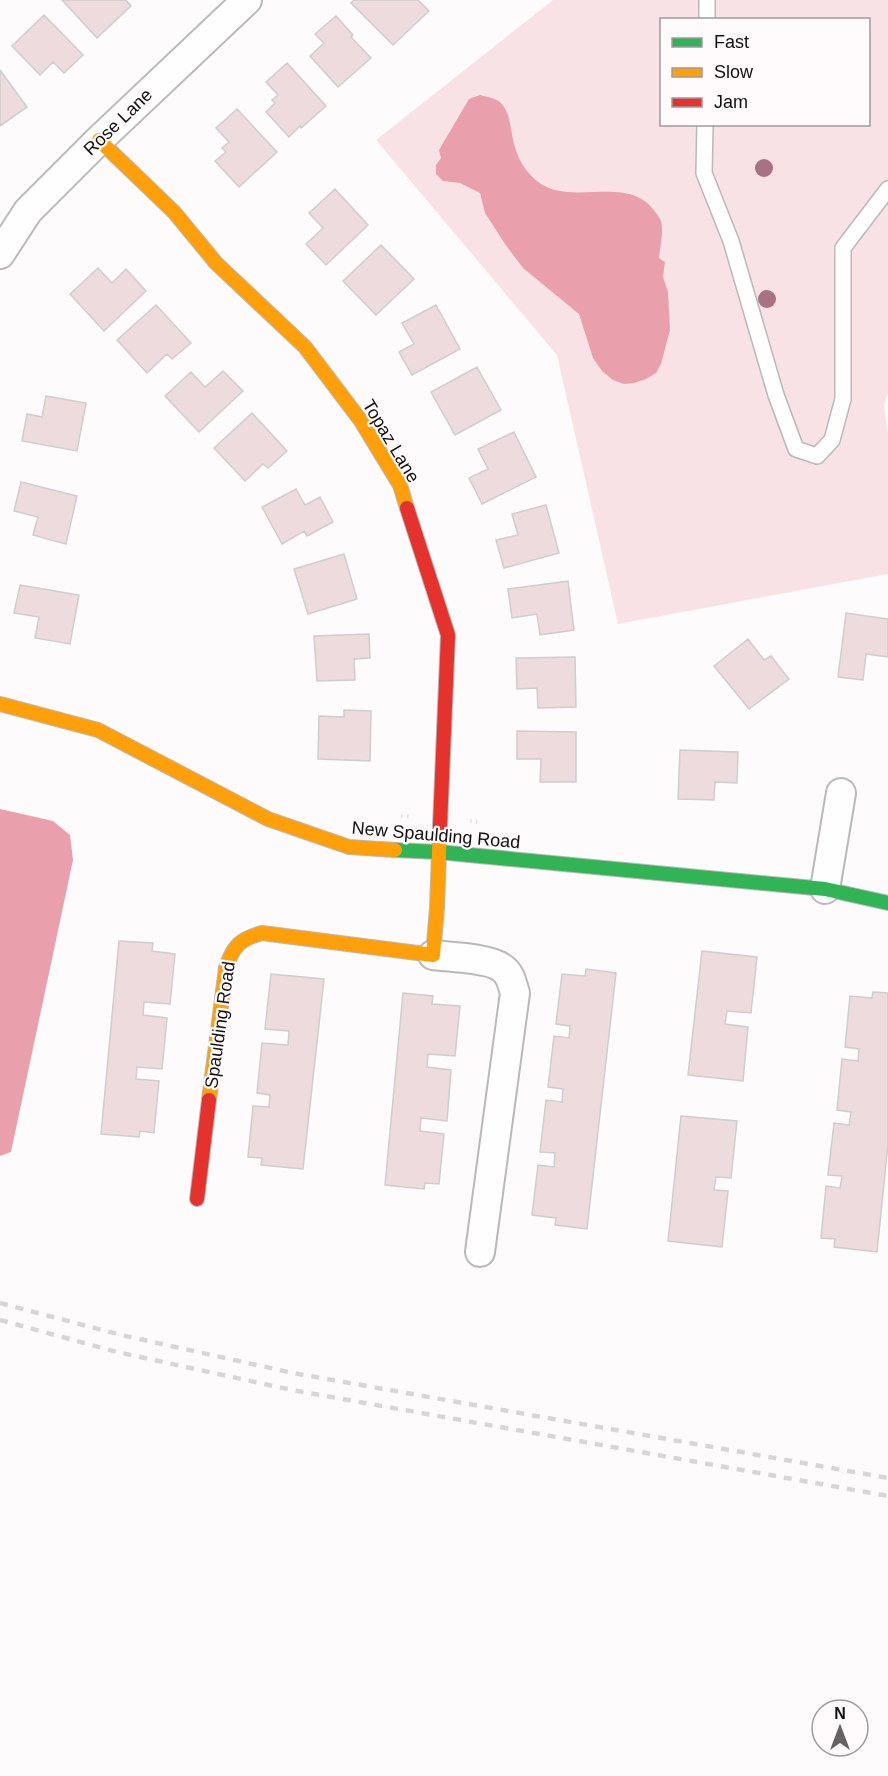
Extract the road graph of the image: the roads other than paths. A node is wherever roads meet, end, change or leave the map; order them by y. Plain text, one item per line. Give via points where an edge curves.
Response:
1 (247, 0) edge
2 (707, 0) edge
3 (707, 18) edge
4 (705, 126) edge
5 (99, 140) junction
6 (888, 189) edge
7 (0, 254) edge
8 (0, 704) edge
9 (841, 793) dead end
10 (438, 852) junction
11 (825, 889) junction
12 (888, 903) edge
13 (433, 954) junction
14 (197, 1199) dead end
15 (480, 1252) dead end

1 - 5 street, Rose Lane
2 - 3 lane
4 - 6 lane via 704,173 732,241 776,395 796,449 818,456 832,440 843,399 843,248
5 - 7 street, Rose Lane via 28,211
5 - 10 street, Topaz Lane via 174,212 216,263 305,347 361,421 400,485 448,635
8 - 10 street, New Spaulding Road via 98,730 268,819 319,837 349,847
9 - 11 street
10 - 11 street, New Spaulding Road
10 - 13 street
11 - 12 street
13 - 14 street, Spaulding Road via 262,933 245,938 232,950 226,968
13 - 15 street, Spaulding Road via 490,962 510,976 515,993

